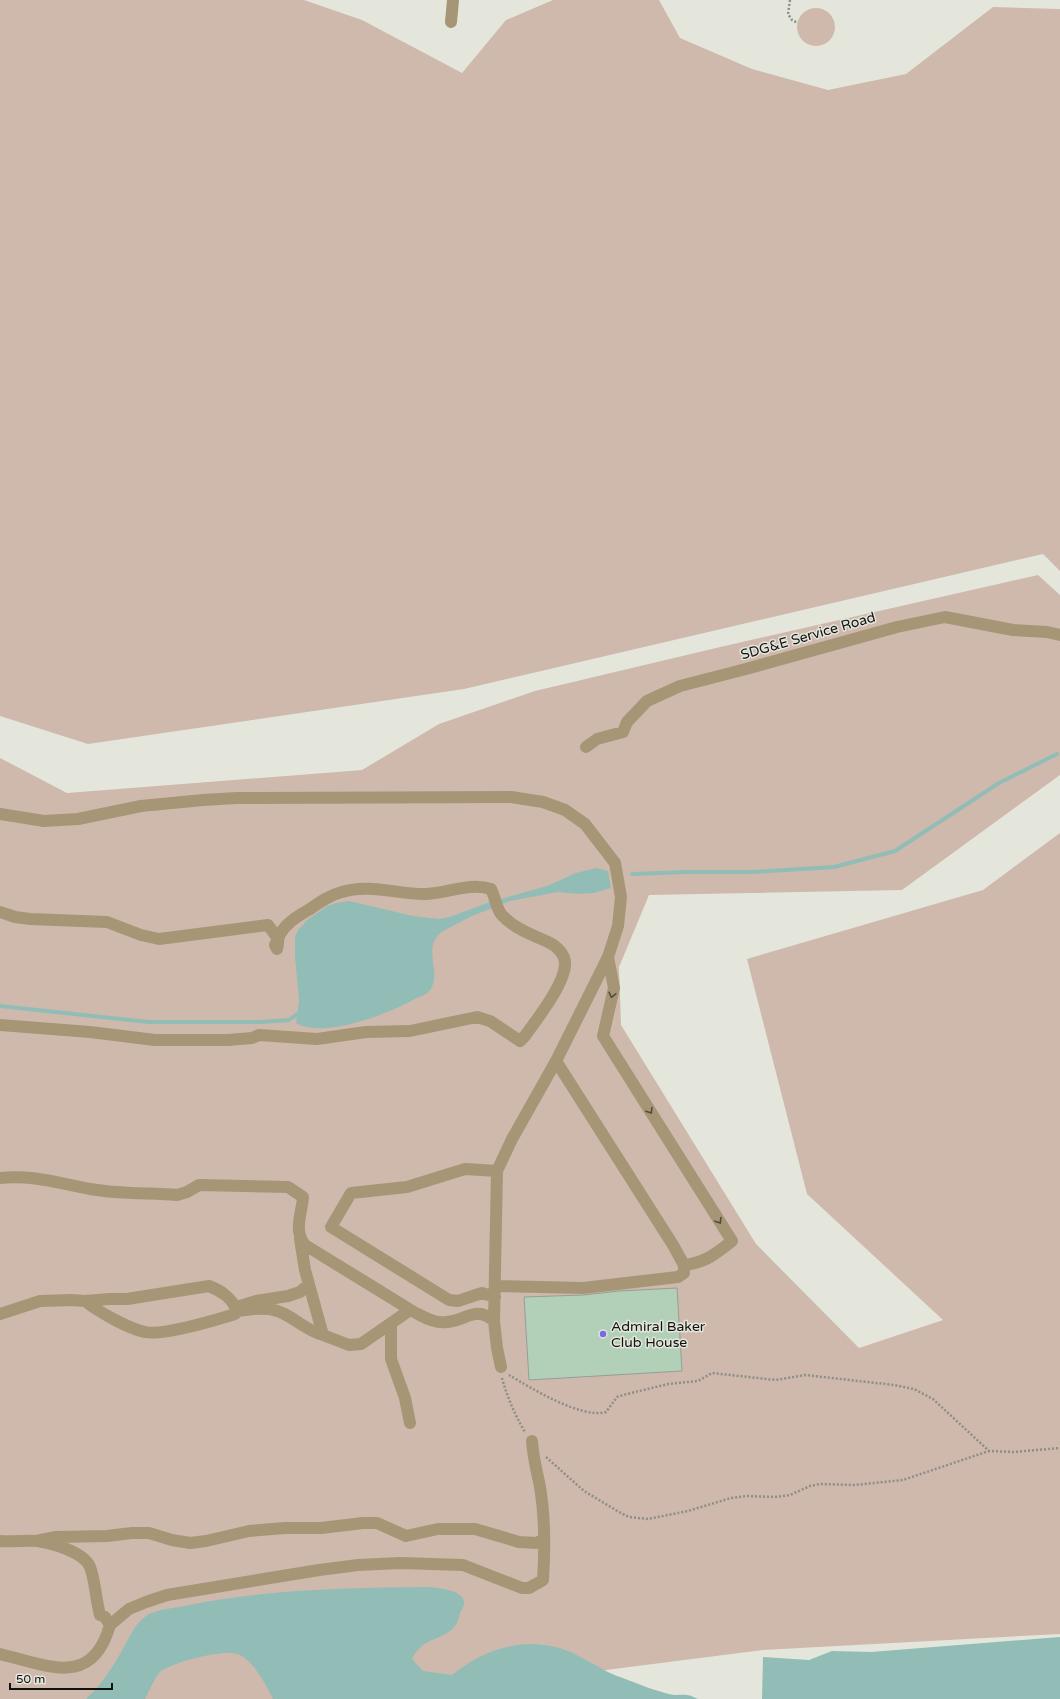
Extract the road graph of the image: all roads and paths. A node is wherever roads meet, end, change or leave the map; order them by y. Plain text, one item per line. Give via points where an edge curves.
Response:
1 (453, 0) edge
2 (790, 0) edge
3 (451, 22) dead end
4 (798, 23) dead end
5 (1060, 634) edge
6 (586, 747) dead end
7 (0, 814) edge
8 (0, 912) edge
9 (295, 917) junction
10 (268, 924) junction
11 (608, 957) junction
12 (0, 1025) edge
13 (556, 1061) junction
14 (497, 1171) junction
15 (0, 1178) edge
16 (300, 1239) junction
17 (684, 1265) junction
18 (309, 1284) junction
19 (495, 1291) junction
20 (85, 1301) junction
21 (235, 1309) junction
22 (410, 1310) junction
23 (0, 1314) edge
24 (494, 1321) junction
25 (391, 1323) junction
26 (323, 1335) junction
27 (501, 1367) junction
28 (410, 1423) dead end
29 (532, 1442) junction
30 (1060, 1448) edge
31 (989, 1451) junction
32 (544, 1539) junction
33 (0, 1541) edge
34 (36, 1541) junction
35 (110, 1625) junction
36 (0, 1654) edge

1 - 3 lane
2 - 4 path via 788,14
5 - 6 lane, SDG&E Service Road via 1013,630 945,617 897,627 680,686 647,701 627,722 623,732 597,739
7 - 11 lane via 44,821 78,819 141,806 237,798 511,797 543,802 565,810 585,824 615,863 621,897 618,926
8 - 10 lane via 30,919 107,922 159,939
9 - 10 lane
9 - 10 lane via 278,939
9 - 12 lane via 343,891 366,889 414,894 485,887 494,895 502,915 520,929 550,943 559,950 566,964 559,984 520,1041 490,1021 476,1017 410,1031 366,1032 317,1039 259,1035 228,1040 155,1040
11 - 13 lane
11 -> 17 lane via 614,988 603,1036 732,1241 710,1258 697,1264
13 - 14 lane
13 - 17 lane
14 - 19 lane
14 - 19 lane via 465,1169 407,1187 351,1193 331,1227 449,1300 458,1301
15 - 16 lane via 14,1176 99,1190 177,1194 199,1185 288,1188 303,1197 298,1218
16 - 18 lane
16 - 22 lane via 305,1245
17 - 19 lane via 684,1273 678,1278 583,1288
18 - 21 lane via 300,1292 256,1301
18 - 26 lane
19 - 24 lane
20 - 21 lane via 134,1299 209,1286 228,1298
20 - 21 lane via 93,1308 144,1332 180,1329 235,1314
20 - 23 lane via 40,1301
21 - 26 lane via 278,1311
22 - 24 lane via 432,1321 446,1322 486,1314
22 - 25 lane
24 - 27 lane
25 - 26 lane via 365,1342 356,1345 341,1343
25 - 28 lane via 391,1359 405,1398
27 - 29 path via 505,1390 513,1410
27 - 31 path via 509,1375 571,1407 600,1413 606,1412 617,1398 623,1395 668,1384 698,1381 712,1373 776,1380 805,1375 907,1387 933,1399
29 - 31 path via 584,1491 624,1515 648,1519 688,1511 731,1498 790,1495 820,1484 856,1485 903,1480
29 - 32 lane via 540,1488
30 - 31 path via 1014,1452
32 - 34 lane via 536,1543 519,1542 475,1529 438,1529 406,1536 377,1523 363,1523 321,1528 249,1531 206,1542 190,1543 149,1533 56,1537
32 - 35 lane via 543,1580 528,1588 522,1588 463,1565 358,1565 167,1595 129,1610
33 - 34 lane
34 - 35 lane via 56,1545 85,1559 92,1573 100,1615 105,1617
35 - 36 lane via 102,1646 83,1665 55,1668

